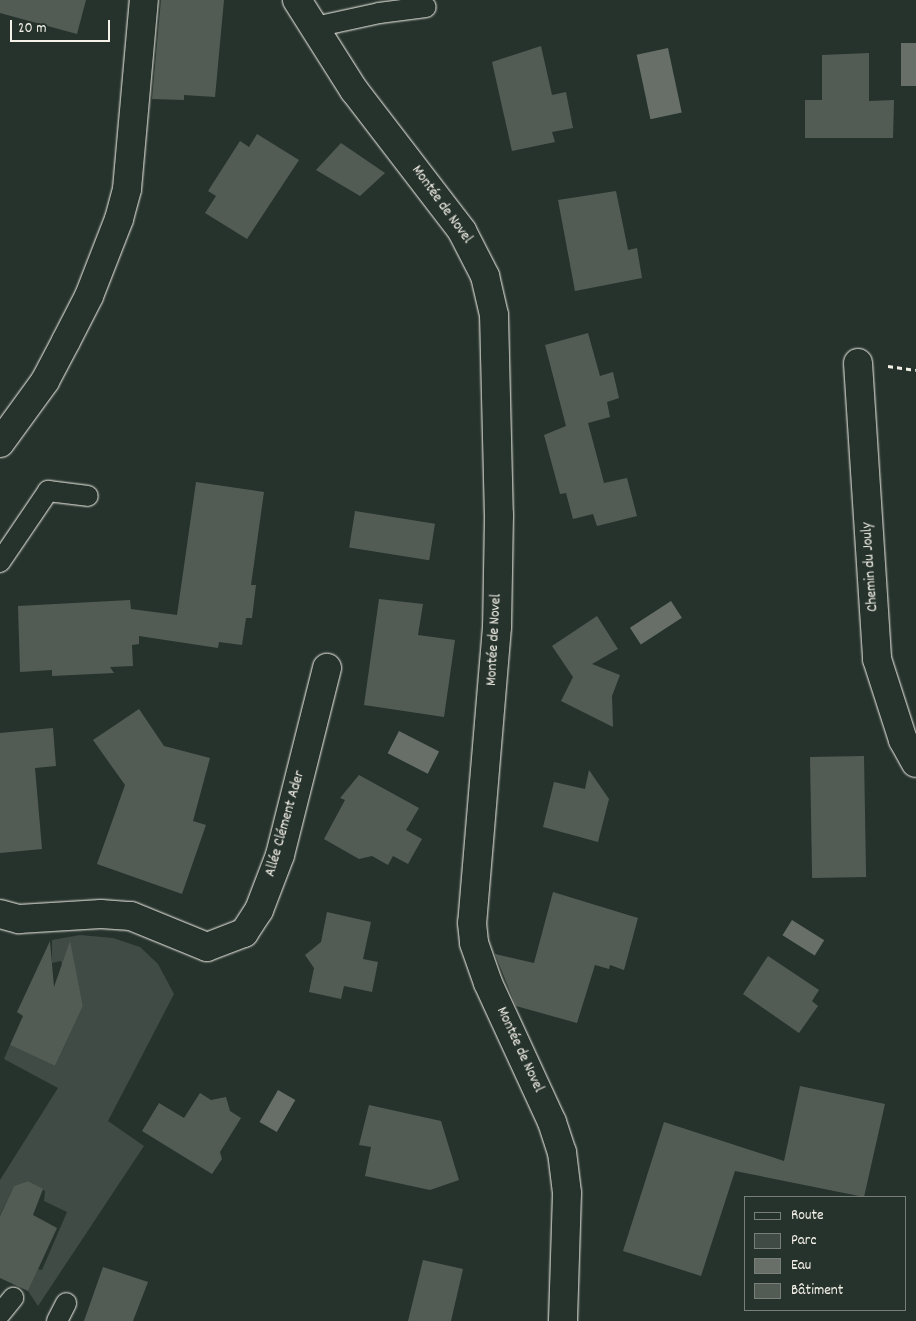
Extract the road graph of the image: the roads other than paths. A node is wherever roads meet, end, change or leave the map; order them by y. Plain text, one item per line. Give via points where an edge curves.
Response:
1 (144, 0) edge
2 (297, 0) edge
3 (382, 6) edge
4 (426, 7) dead end
5 (315, 27) junction
6 (858, 363) dead end
7 (0, 443) edge
8 (88, 496) dead end
9 (0, 562) edge
10 (327, 668) dead end
11 (916, 763) edge
12 (0, 914) edge
13 (13, 1298) dead end
14 (0, 1314) edge
15 (563, 1321) edge

1 - 7 street via 128,181 119,219 89,296 45,381
2 - 5 street, Montée de Novel
3 - 4 lane
3 - 5 lane
5 - 15 street, Montée de Novel via 354,90 462,231 485,276 494,315 497,627 472,923 474,943 488,983 552,1122 562,1152 567,1193
6 - 11 street, Chemin du Jouly via 877,659 903,740
8 - 9 lane via 48,491
10 - 12 street, Allée Clément Ader via 280,854 259,910 244,933 207,947 131,916 101,914 19,919
13 - 14 lane

